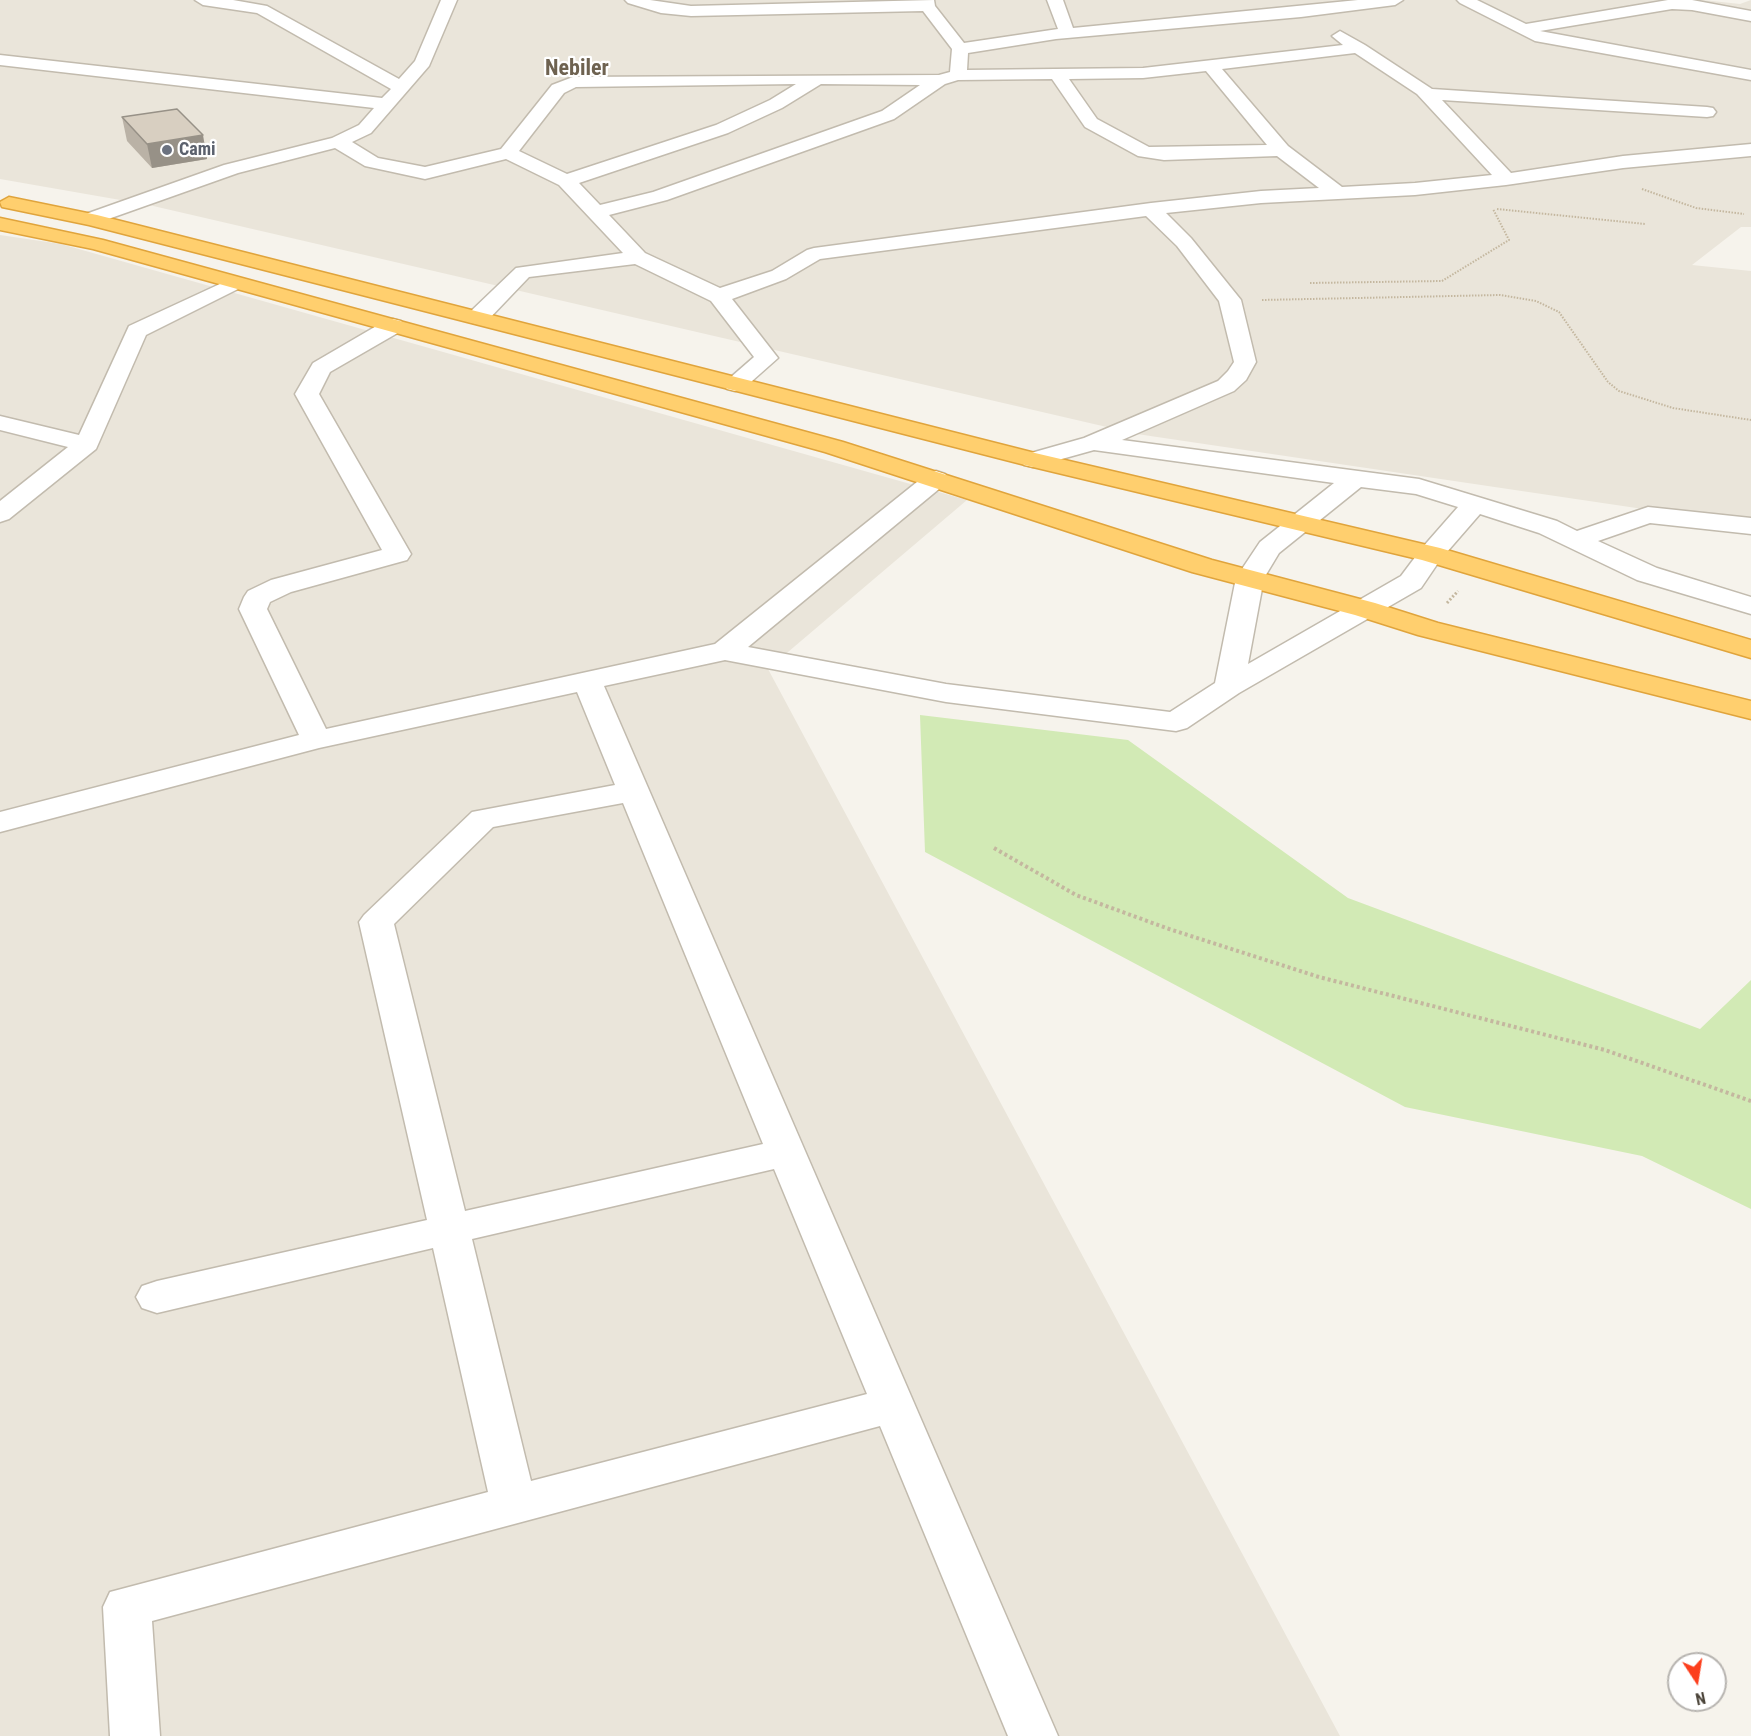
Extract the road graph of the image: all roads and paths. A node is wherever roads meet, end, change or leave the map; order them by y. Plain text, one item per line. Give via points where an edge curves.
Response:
1 (203, 0) edge
2 (449, 0) edge
3 (633, 0) edge
4 (1055, 0) edge
5 (1395, 0) edge
6 (1465, 0) edge
7 (1639, 0) edge
8 (926, 3) edge
9 (1671, 4) junction
10 (260, 5) edge
11 (1268, 7) edge
12 (1725, 11) junction
13 (1751, 11) edge
14 (1301, 12) junction
15 (1751, 16) edge
16 (1238, 17) junction
17 (1526, 29) junction
18 (1067, 33) junction
19 (1359, 48) junction
20 (960, 50) junction
21 (1294, 56) junction
22 (0, 60) edge
23 (1211, 66) junction
24 (1057, 74) junction
25 (958, 75) junction
26 (1751, 75) edge
27 (817, 79) junction
28 (939, 81) junction
29 (400, 87) junction
30 (1428, 94) junction
31 (386, 104) junction
32 (1707, 112) dead end
33 (338, 142) junction
34 (1281, 150) junction
35 (1751, 150) edge
36 (508, 153) junction
37 (1506, 179) junction
38 (566, 181) junction
39 (1632, 188) dead end
40 (1338, 194) junction
41 (0, 201) edge
42 (1485, 208) dead end
43 (1151, 209) junction
44 (1493, 209) junction
45 (595, 212) junction
46 (1744, 214) dead end
47 (90, 219) junction
48 (0, 224) edge
49 (1645, 224) dead end
50 (638, 256) junction
51 (235, 283) junction
52 (1310, 283) dead end
53 (719, 296) junction
54 (1230, 300) junction
55 (478, 317) junction
56 (393, 326) junction
57 (735, 384) junction
58 (1751, 420) edge
59 (0, 423) edge
60 (1093, 443) junction
61 (87, 444) junction
62 (1033, 460) junction
63 (1356, 478) junction
64 (936, 479) junction
65 (1475, 504) junction
66 (0, 514) edge
67 (1303, 522) junction
68 (1751, 526) edge
69 (1575, 540) junction
70 (1431, 554) junction
71 (1476, 568) junction
72 (1250, 578) junction
73 (1751, 606) edge
74 (1365, 609) junction
75 (1428, 629) junction
76 (1751, 649) edge
77 (725, 651) junction
78 (588, 681) junction
79 (1229, 687) junction
80 (1751, 710) edge
81 (316, 740) junction
82 (634, 791) junction
83 (0, 822) edge
84 (994, 848) dead end
85 (1751, 1101) edge
86 (787, 1152) junction
87 (449, 1230) junction
88 (157, 1297) dead end
89 (893, 1405) junction
90 (514, 1504) junction
91 (135, 1736) edge
92 (1033, 1736) edge

1 - 10 street
2 - 29 street via 423,62
3 - 8 street via 691,11
4 - 18 street
5 - 14 street
6 - 17 street
7 - 9 street
8 - 20 street
9 - 12 street
9 - 17 street
10 - 29 street
11 - 14 street
11 - 16 street
12 - 13 street
12 - 15 street
14 - 19 street
16 - 18 street via 1171,16
16 - 21 street via 1259,37
17 - 26 street via 1541,38
18 - 20 street
19 - 21 street
19 - 30 street
20 - 25 street
21 - 23 street
22 - 31 street
23 - 24 street via 1143,73
23 - 34 street
24 - 25 street
24 - 34 street via 1091,123 1145,152
25 - 28 street
27 - 28 street
27 - 36 street via 573,82 558,89
27 - 38 street via 776,104 722,129
28 - 45 street via 888,115 660,196
29 - 31 street
30 - 32 street
30 - 37 street
31 - 33 street via 365,129
33 - 36 street via 372,162 425,173
33 - 47 street via 231,170
34 - 40 street
35 - 37 street via 1623,162
36 - 38 street
37 - 40 street
38 - 45 street
39 - 46 path via 1696,208
40 - 43 street via 1261,197
41 - 47 highway
42 - 44 path
43 - 53 street via 814,254 779,275
43 - 54 street via 1184,242
44 - 49 path
44 - 52 path via 1509,240 1442,281
45 - 50 street
47 - 55 highway
48 - 51 highway via 96,244
50 - 53 street
50 - 55 street via 523,272
51 - 56 highway
51 - 61 street via 137,331
53 - 57 street via 767,358
54 - 58 path via 1500,294 1529,299 1559,312 1618,391 1673,408
54 - 60 street via 1245,362 1238,375 1226,386
55 - 57 highway
56 - 64 highway via 834,447
56 - 81 street via 321,368 307,394 398,554 281,586 258,597 253,609
57 - 62 highway
59 - 61 street
60 - 62 street
60 - 63 street
61 - 66 street
62 - 67 highway
63 - 65 street via 1419,487
63 - 67 street
64 - 72 highway
64 - 77 street
65 - 69 street via 1548,527
65 - 70 street
67 - 70 highway
67 - 72 street via 1269,548
68 - 69 street via 1648,515
69 - 73 street via 1647,574
70 - 71 highway
70 - 74 street via 1411,582
71 - 75 path
71 - 76 highway
72 - 74 highway
72 - 79 street
74 - 75 highway
74 - 79 street
75 - 80 highway
77 - 78 street
77 - 79 street via 946,693 1176,722
78 - 81 street
78 - 82 street
81 - 83 street
82 - 86 street
82 - 87 street via 483,819 376,922
84 - 85 path via 1076,895 1169,929 1318,977 1605,1050
86 - 87 street
86 - 89 street
87 - 88 street
87 - 90 street
89 - 90 street
89 - 92 street
90 - 91 street via 127,1607

